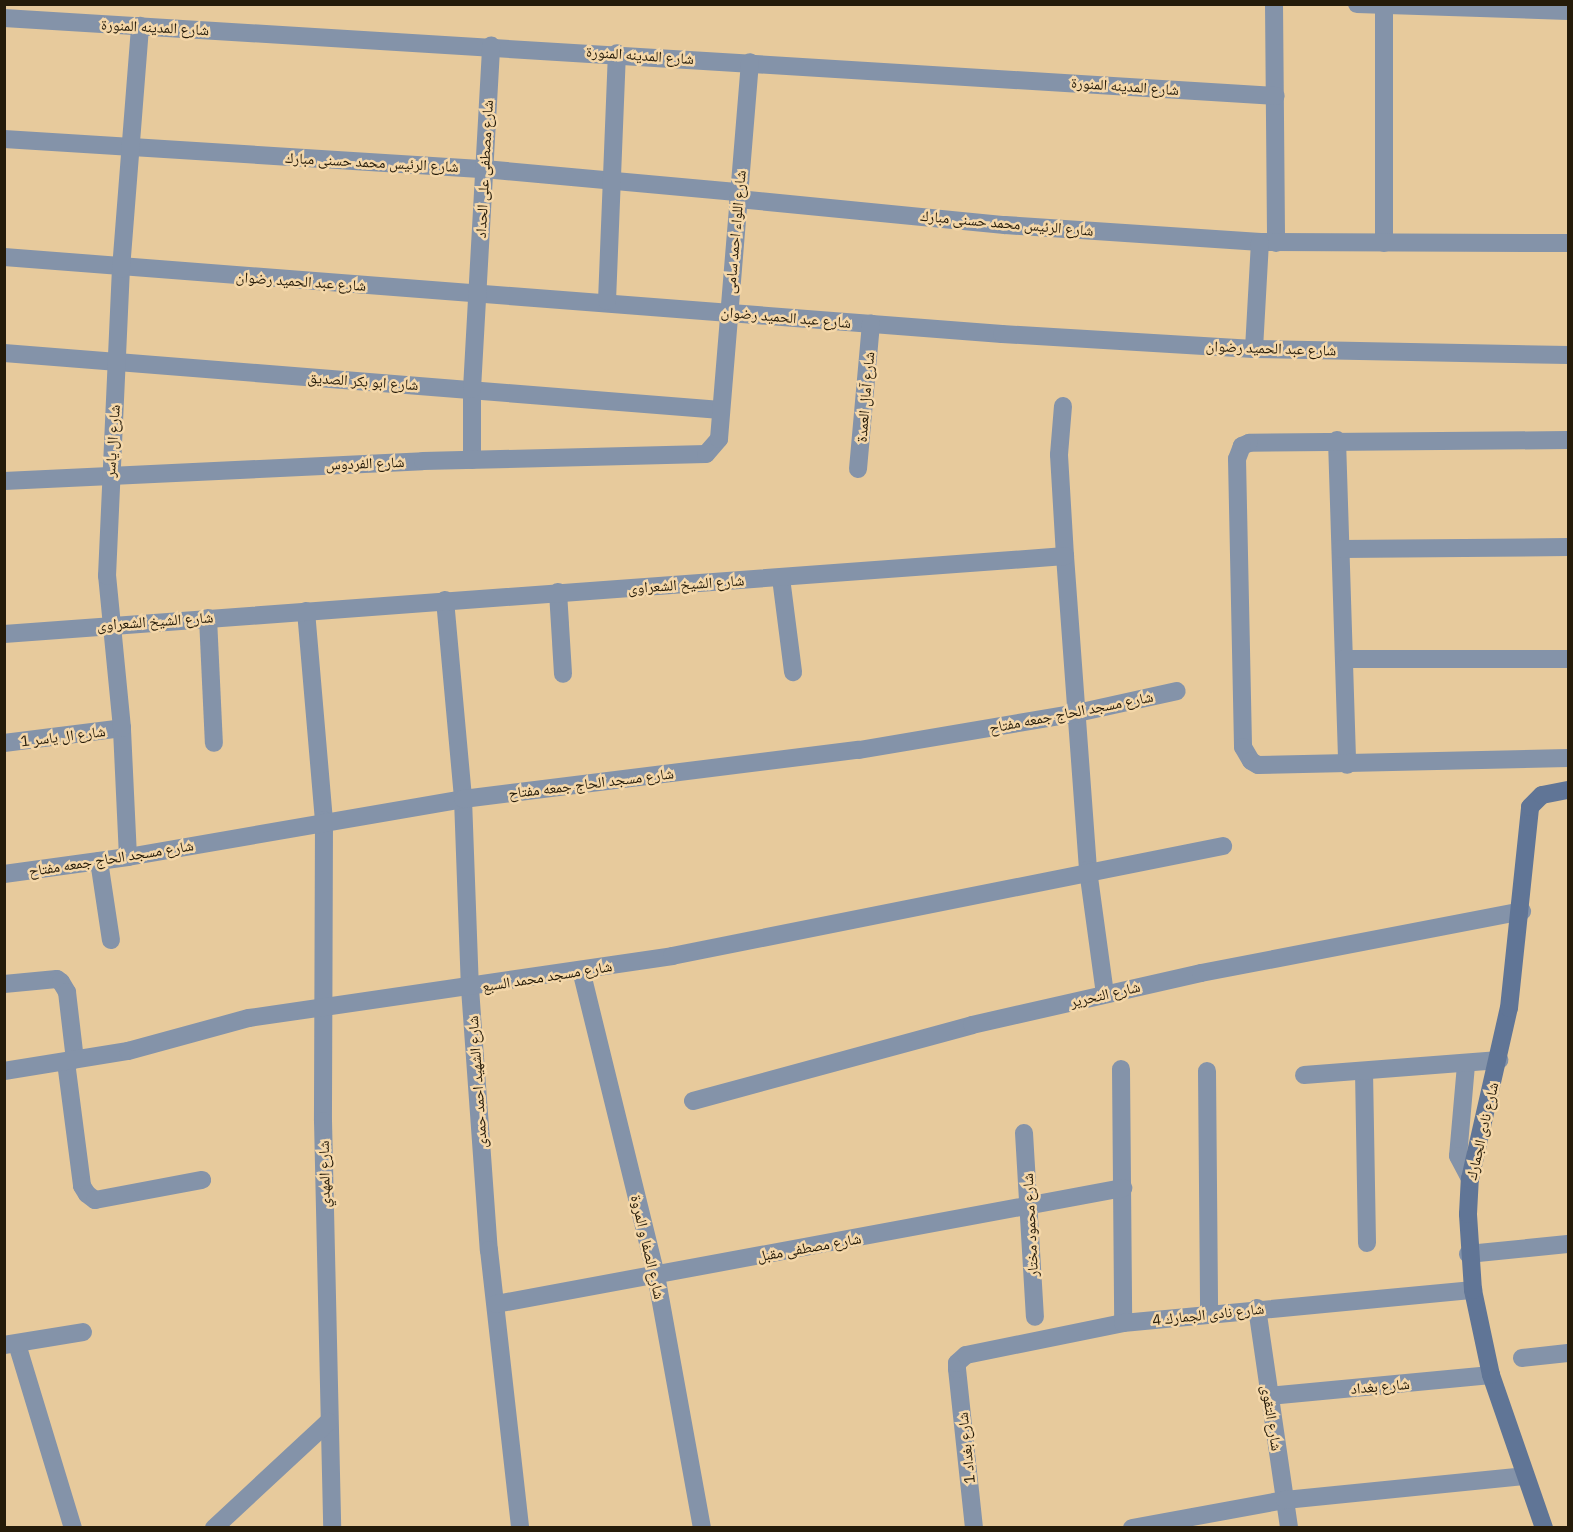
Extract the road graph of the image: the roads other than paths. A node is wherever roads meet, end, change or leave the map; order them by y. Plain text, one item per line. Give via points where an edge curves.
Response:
1 (1274, 4) edge
2 (1357, 4) edge
3 (1384, 6) edge
4 (1569, 11) edge
5 (4, 18) edge
6 (140, 26) junction
7 (491, 46) junction
8 (617, 54) junction
9 (750, 62) junction
10 (1276, 96) junction
11 (4, 139) edge
12 (130, 148) junction
13 (484, 169) junction
14 (611, 181) junction
15 (738, 195) junction
16 (1268, 243) junction
17 (1384, 243) junction
18 (1569, 243) edge
19 (4, 257) edge
20 (121, 269) junction
21 (478, 291) junction
22 (607, 301) junction
23 (729, 312) junction
24 (872, 324) junction
25 (1254, 349) junction
26 (4, 353) edge
27 (1569, 355) edge
28 (117, 362) junction
29 (472, 389) junction
30 (1063, 406) dead end
31 (721, 410) junction
32 (719, 439) joint
33 (1337, 440) junction
34 (1569, 440) edge
35 (472, 460) junction
36 (858, 469) dead end
37 (110, 476) junction
38 (4, 481) edge
39 (1569, 548) edge
40 (1341, 549) junction
41 (1065, 556) junction
42 (782, 578) junction
43 (558, 592) junction
44 (444, 600) junction
45 (306, 611) junction
46 (208, 618) junction
47 (111, 623) junction
48 (4, 634) edge
49 (1344, 659) junction
50 (1569, 659) edge
51 (793, 672) dead end
52 (563, 674) dead end
53 (1177, 691) dead end
54 (1077, 713) junction
55 (122, 728) junction
56 (4, 743) edge
57 (214, 743) dead end
58 (1569, 758) edge
59 (1347, 765) junction
60 (1569, 790) edge
61 (463, 799) junction
62 (324, 820) junction
63 (1222, 846) dead end
64 (128, 857) junction
65 (99, 861) junction
66 (1088, 870) junction
67 (4, 874) edge
68 (1522, 911) junction
69 (111, 940) dead end
70 (581, 970) junction
71 (4, 984) edge
72 (470, 988) junction
73 (1105, 994) junction
74 (324, 1010) junction
75 (1499, 1060) junction
76 (71, 1061) junction
77 (1466, 1065) junction
78 (1121, 1069) dead end
79 (4, 1071) edge
80 (1207, 1071) dead end
81 (1364, 1071) junction
82 (1304, 1075) dead end
83 (693, 1101) dead end
84 (1024, 1133) dead end
85 (1470, 1179) junction
86 (202, 1180) dead end
87 (1123, 1188) junction
88 (1029, 1207) junction
89 (1367, 1243) dead end
90 (1569, 1244) edge
91 (1468, 1254) junction
92 (656, 1275) junction
93 (1473, 1290) junction
94 (496, 1304) junction
95 (1257, 1308) junction
96 (1209, 1314) junction
97 (1035, 1317) dead end
98 (1123, 1323) junction
99 (83, 1332) dead end
100 (11, 1344) edge
101 (1569, 1353) edge
102 (1522, 1358) dead end
103 (957, 1369) joint
104 (1491, 1375) junction
105 (1269, 1396) junction
106 (327, 1422) junction
107 (1524, 1476) junction
108 (1286, 1500) junction
109 (73, 1527) edge
110 (214, 1527) edge
111 (332, 1527) edge
112 (520, 1527) edge
113 (702, 1527) edge
114 (974, 1527) edge
115 (1132, 1527) edge
116 (1289, 1527) edge
117 (1544, 1527) edge

1 - 10 street
2 - 3 street
3 - 4 street
3 - 17 street
5 - 6 street, شارع المدينه المنورة
6 - 7 street, شارع المدينه المنورة
6 - 12 street, شارع ال ياسر
7 - 8 street, شارع المدينه المنورة
7 - 13 street, شارع مصطفى على الحداد
8 - 9 street, شارع المدينه المنورة
8 - 14 street
9 - 10 street, شارع المدينه المنورة
9 - 15 street, شارع اللواء احمد سامى
10 - 16 street
11 - 12 street, شارع الرئيس محمد حسنى مبارك
12 - 13 street, شارع الرئيس محمد حسنى مبارك
12 - 20 street, شارع ال ياسر
13 - 14 street, شارع الرئيس محمد حسنى مبارك
13 - 21 street, شارع مصطفى على الحداد
14 - 15 street, شارع الرئيس محمد حسنى مبارك
14 - 22 street
15 - 16 street, شارع الرئيس محمد حسنى مبارك via 1005,225
15 - 23 street, شارع اللواء احمد سامى
16 - 17 street, شارع الرئيس محمد حسنى مبارك
16 - 25 street
17 - 18 street, شارع الرئيس محمد حسنى مبارك
19 - 20 street, شارع عبد الحميد رضوان
20 - 21 street, شارع عبد الحميد رضوان
20 - 28 street, شارع ال ياسر
21 - 22 street, شارع عبد الحميد رضوان
21 - 29 street, شارع مصطفى على الحداد
22 - 23 street, شارع عبد الحميد رضوان
23 - 24 street, شارع عبد الحميد رضوان
23 - 31 street, شارع اللواء احمد سامى
24 - 25 street, شارع عبد الحميد رضوان
24 - 36 street, شارع آمال العمدة
25 - 27 street, شارع عبد الحميد رضوان
26 - 28 street, شارع ابو بكر الصديق
28 - 29 street, شارع ابو بكر الصديق
28 - 37 street, شارع ال ياسر
29 - 31 street, شارع ابو بكر الصديق
29 - 35 street, شارع مصطفى على الحداد
30 - 41 street via 1059,455
31 - 32 street, شارع اللواء احمد سامى
32 - 35 street, شارع الفردوس via 713,449 698,456
33 - 34 street
33 - 40 street
33 - 59 street via 1249,443 1238,452 1243,747 1245,755 1258,765
35 - 37 street, شارع الفردوس
37 - 38 street, شارع الفردوس
37 - 47 street, شارع ال ياسر via 107,576
39 - 40 street
40 - 49 street
41 - 42 street, شارع الشيخ الشعراوى
41 - 54 street
42 - 43 street, شارع الشيخ الشعراوى
42 - 51 street
43 - 44 street, شارع الشيخ الشعراوى
43 - 52 street
44 - 45 street, شارع الشيخ الشعراوى
44 - 61 street, شارع الشهيد احمد حمدى
45 - 46 street, شارع الشيخ الشعراوى
45 - 62 street
46 - 47 street, شارع الشيخ الشعراوى
46 - 57 street
47 - 48 street, شارع الشيخ الشعراوى
47 - 55 street, شارع ال ياسر
49 - 50 street
49 - 59 street
53 - 54 street, شارع مسجد الحاج جمعه مفتاح
54 - 61 street, شارع مسجد الحاج جمعه مفتاح via 771,762
54 - 66 street
55 - 56 street, شارع ال ياسر 1
55 - 64 street, شارع ال ياسر
58 - 59 street
60 - 68 street, شارع نادى الجمارك via 1542,795 1530,807
61 - 62 street, شارع مسجد الحاج جمعه مفتاح
61 - 72 street, شارع الشهيد احمد حمدى
62 - 64 street, شارع مسجد الحاج جمعه مفتاح
62 - 74 street, شارع المهدي
63 - 66 street, شارع مسجد محمد السبع
64 - 65 street, شارع مسجد الحاج جمعه مفتاح
65 - 67 street, شارع مسجد الحاج جمعه مفتاح
65 - 69 street
66 - 70 street, شارع مسجد محمد السبع via 684,953
66 - 73 street
68 - 73 street, شارع التحرير
68 - 75 street, شارع نادى الجمارك
70 - 72 street, شارع مسجد محمد السبع
70 - 92 street, شارع الصفا و المروة
71 - 76 street via 57,979 62,982 67,992
72 - 74 street, شارع مسجد محمد السبع
72 - 94 street, شارع الشهيد احمد حمدى
73 - 83 street, شارع التحرير via 972,1024
74 - 76 street, شارع مسجد محمد السبع via 249,1018 128,1051
74 - 106 street, شارع المهدي
75 - 77 street
75 - 85 street, شارع نادى الجمارك
76 - 79 street, شارع مسجد محمد السبع
76 - 86 street via 82,1186 87,1194 95,1200
77 - 81 street
77 - 85 street via 1458,1156
78 - 87 street
80 - 96 street
81 - 82 street
81 - 89 street
84 - 88 street, شارع محمود مختار
85 - 91 street, شارع نادى الجمارك
87 - 88 street, شارع مصطفى مقبل
87 - 98 street
88 - 92 street, شارع مصطفى مقبل
88 - 97 street, شارع محمود مختار
90 - 91 street
91 - 93 street, شارع نادى الجمارك
92 - 94 street, شارع مصطفى مقبل
92 - 113 street, شارع الصفا و المروة
93 - 95 street, شارع نادى الجمارك 4
93 - 104 street, شارع نادى الجمارك
94 - 112 street, شارع الشهيد احمد حمدى
95 - 96 street, شارع نادى الجمارك 4
95 - 105 street, شارع التقوى
96 - 98 street, شارع نادى الجمارك 4
98 - 103 street, شارع نادى الجمارك 4 via 966,1355 957,1363
99 - 100 street
100 - 109 street
101 - 102 street
103 - 114 street, شارع بغداد 1
104 - 105 street, شارع بغداد
104 - 107 street, شارع نادى الجمارك
105 - 108 street, شارع التقوى
106 - 110 street
106 - 111 street, شارع المهدي
107 - 108 street
107 - 117 street, شارع نادى الجمارك
108 - 115 street
108 - 116 street, شارع التقوى

